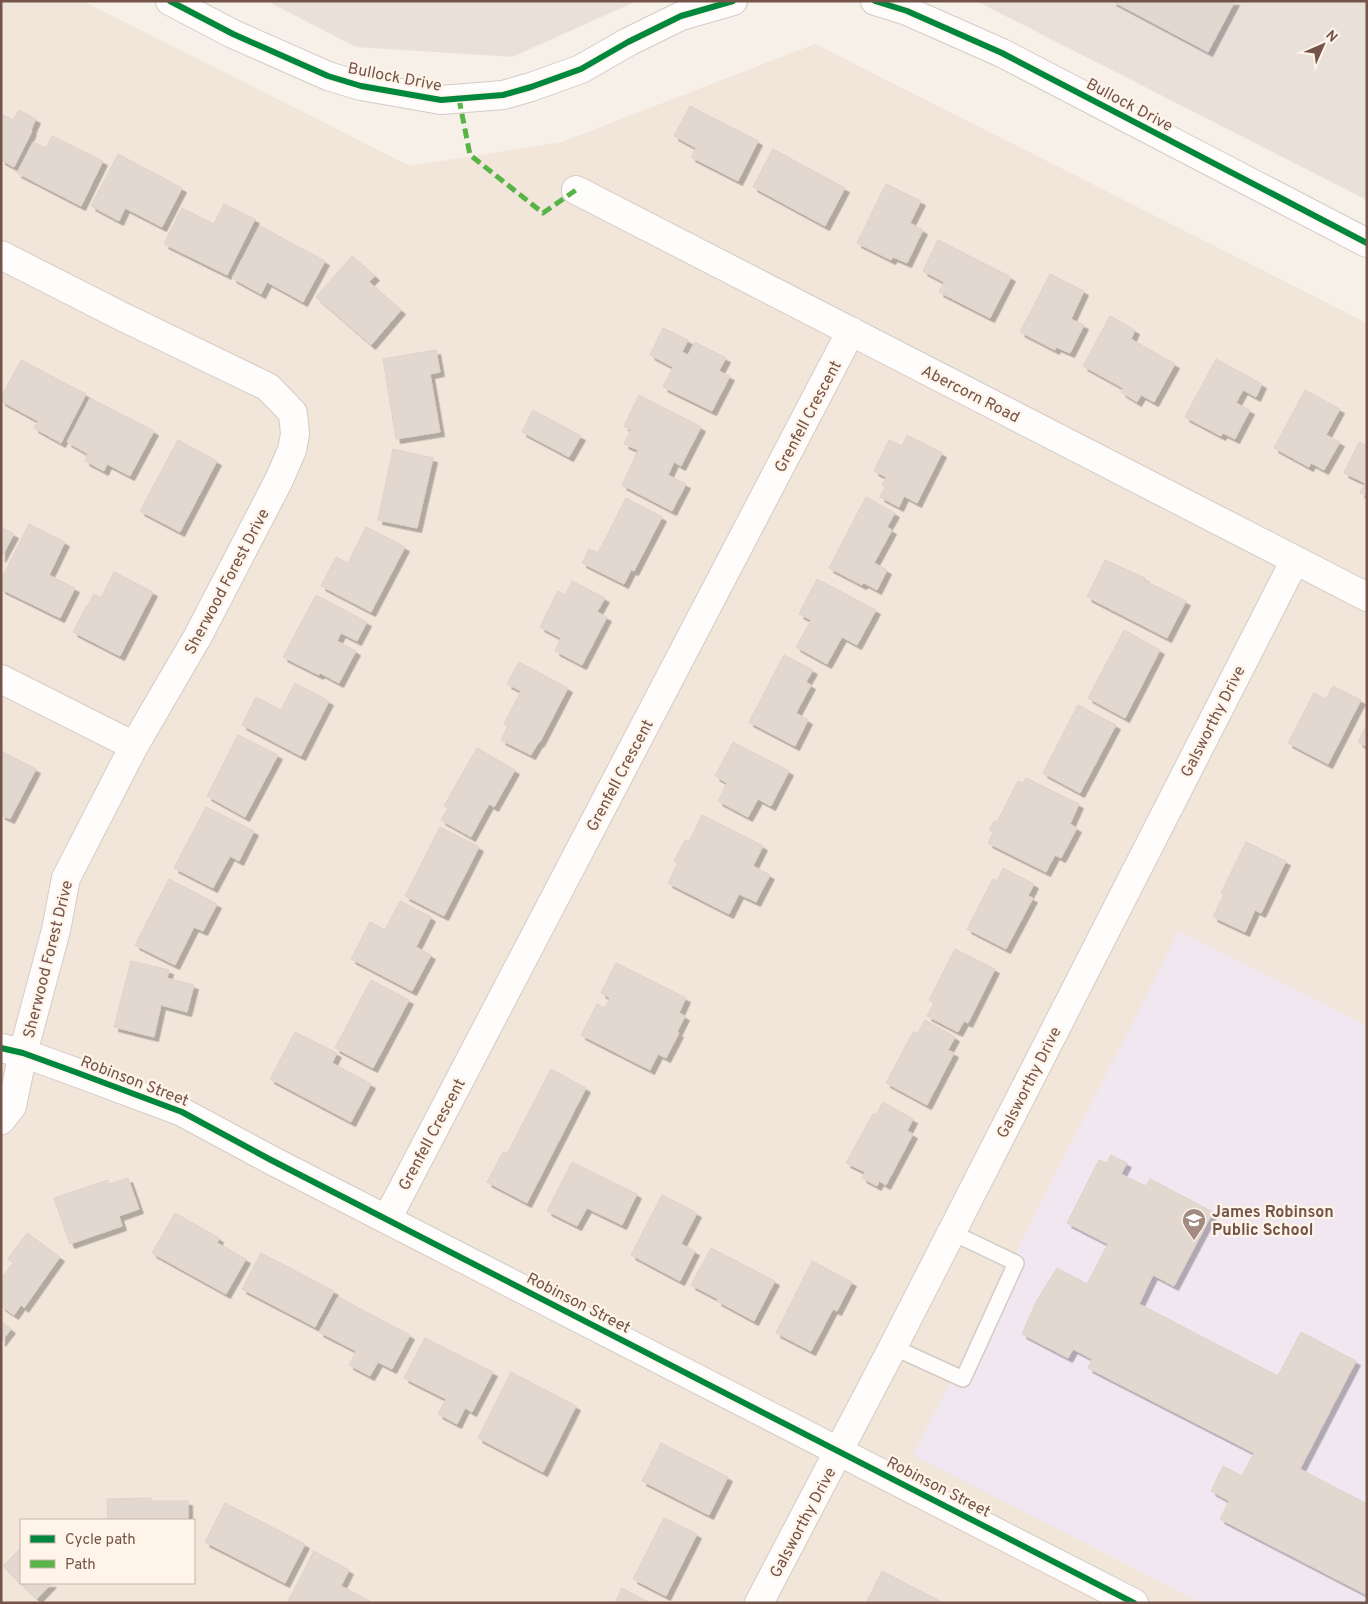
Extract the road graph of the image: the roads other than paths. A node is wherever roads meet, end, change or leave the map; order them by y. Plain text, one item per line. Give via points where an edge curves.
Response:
1 (170, 1) edge
2 (733, 1) edge
3 (875, 1) edge
4 (576, 190) dead end
5 (1367, 243) edge
6 (1, 255) edge
7 (851, 331) junction
8 (1295, 560) junction
9 (1367, 597) edge
10 (1, 679) edge
11 (134, 746) junction
12 (12, 1051) edge
13 (1, 1120) edge
14 (387, 1219) junction
15 (951, 1232) junction
16 (893, 1347) junction
17 (840, 1451) junction
18 (759, 1603) edge
19 (1134, 1603) edge

1 - 2 street, Bullock Drive via 233,34 328,76 361,86 441,100 503,95 531,87 581,69 681,16
3 - 5 street, Bullock Drive via 907,11 1002,53
4 - 7 street, Abercorn Road
6 - 11 street, Sherwood Forest Drive via 268,387 293,413 295,434 292,450 279,480 198,636
7 - 8 street, Abercorn Road
7 - 14 street, Grenfell Crescent
8 - 9 street, Abercorn Road
8 - 15 street, Galsworthy Drive
10 - 11 street
11 - 12 street, Sherwood Forest Drive via 66,878 54,939
12 - 13 street, Sherwood Forest Drive via 12,1106
12 - 14 street, Robinson Street via 182,1112
14 - 17 street, Robinson Street
15 - 16 street, Galsworthy Drive
15 - 16 lane via 1016,1263 963,1379
16 - 17 street, Galsworthy Drive
17 - 18 street, Galsworthy Drive
17 - 19 street, Robinson Street

